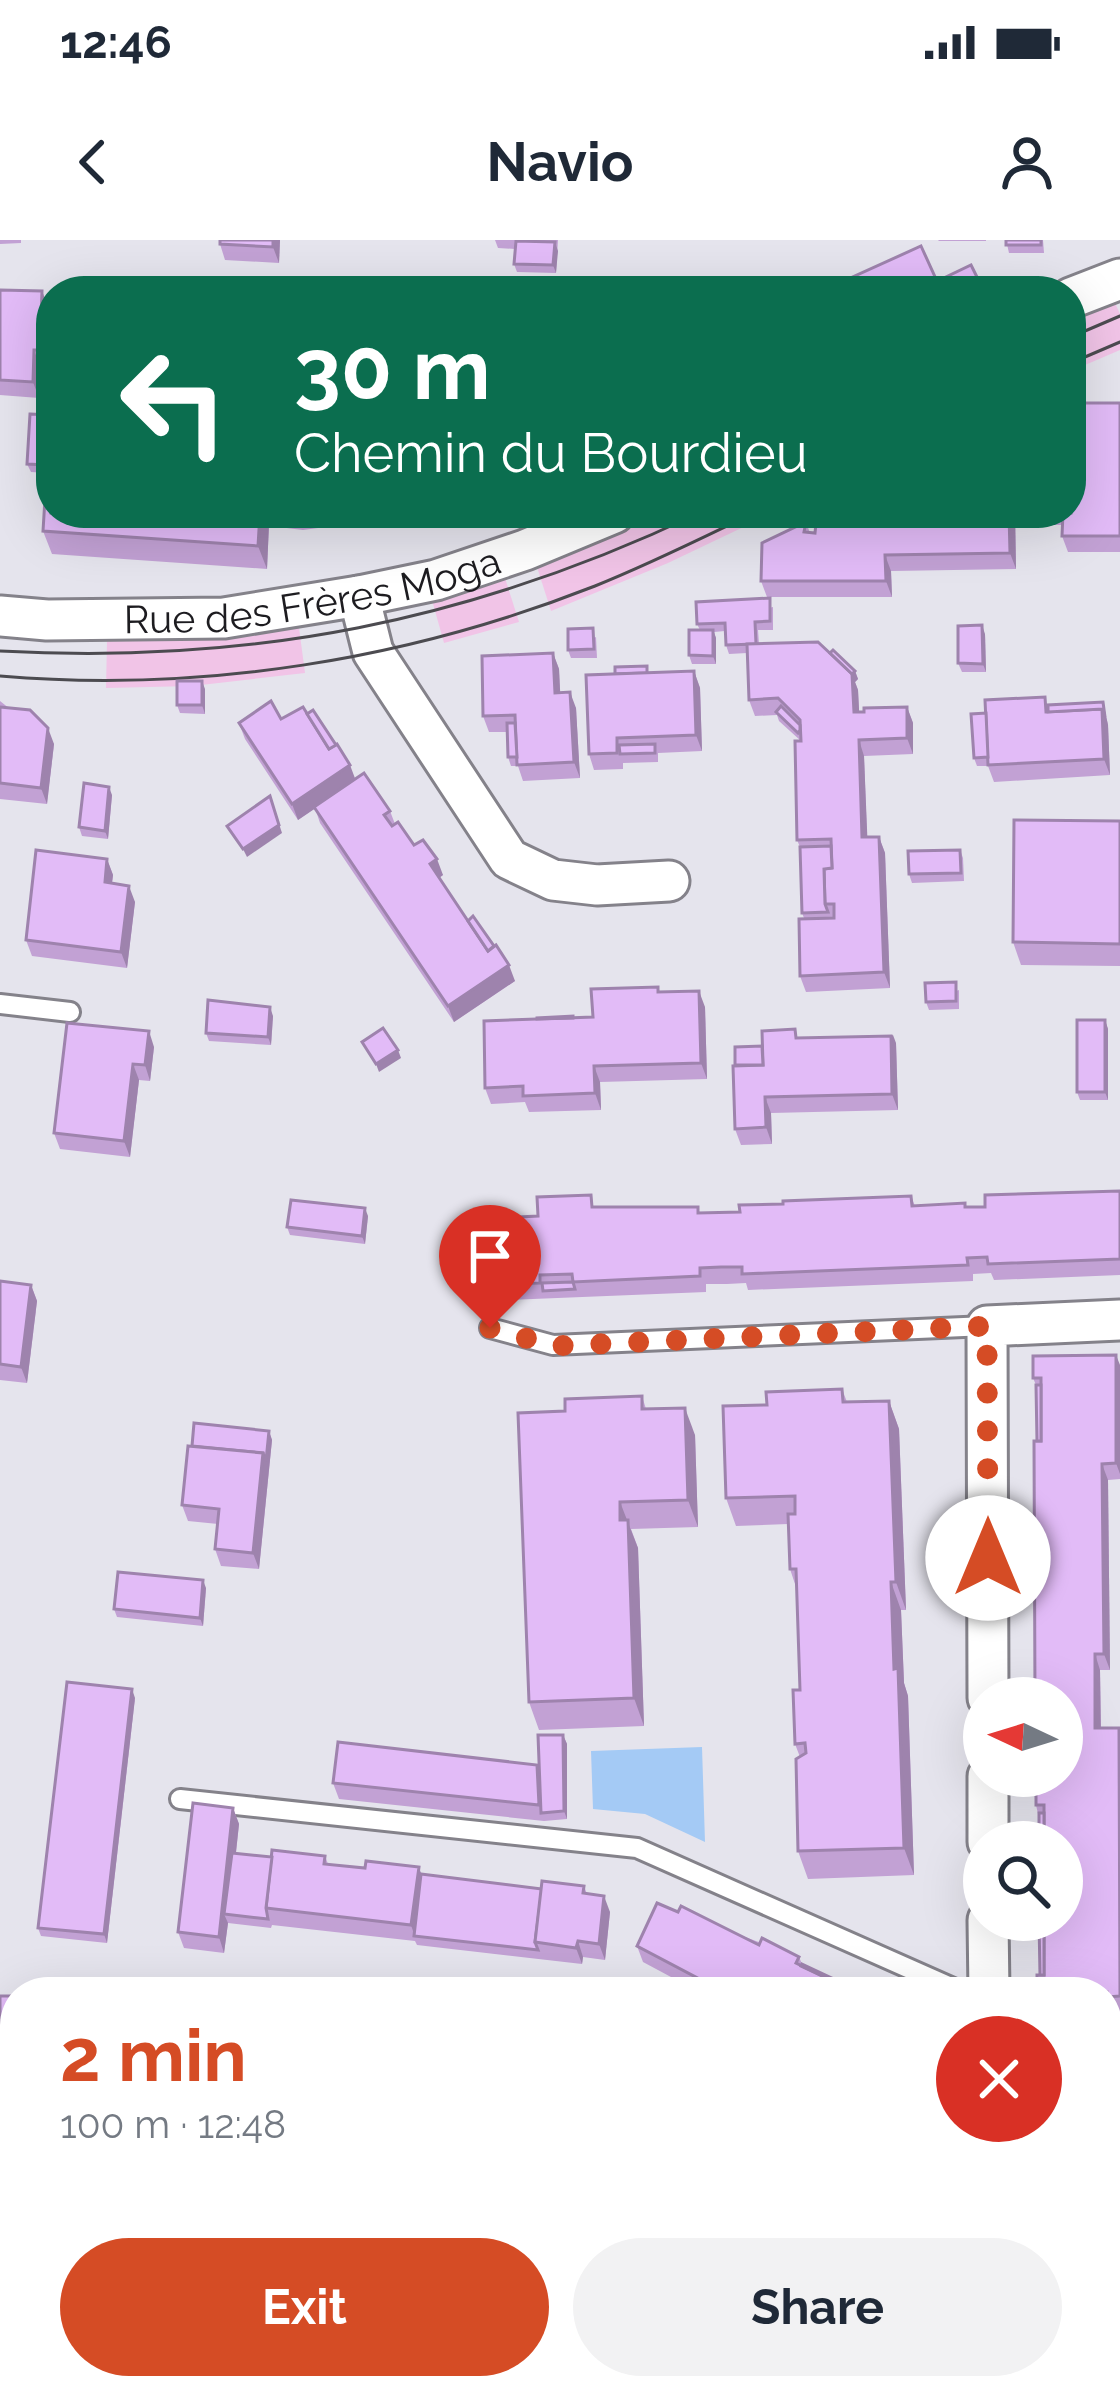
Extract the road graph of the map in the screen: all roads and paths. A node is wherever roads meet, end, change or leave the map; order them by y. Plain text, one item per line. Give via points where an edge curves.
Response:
1 (1120, 279) edge
2 (1086, 292) edge
3 (578, 528) edge
4 (358, 596) junction
5 (0, 616) edge
6 (669, 881) dead end
7 (0, 1004) edge
8 (70, 1012) dead end
9 (1120, 1320) edge
10 (987, 1326) junction
11 (490, 1328) dead end
12 (988, 1677) edge
13 (180, 1799) dead end
14 (988, 1941) edge
15 (928, 1977) edge
16 (989, 1977) edge

1 - 2 street
3 - 4 street, Rue des Frères Moga via 436,580
4 - 5 street, Rue des Frères Moga via 224,618
4 - 6 street via 373,652 509,859 553,880
7 - 8 lane
9 - 10 street
10 - 11 lane via 554,1346
10 - 12 street
13 - 15 lane via 637,1848
14 - 16 street

